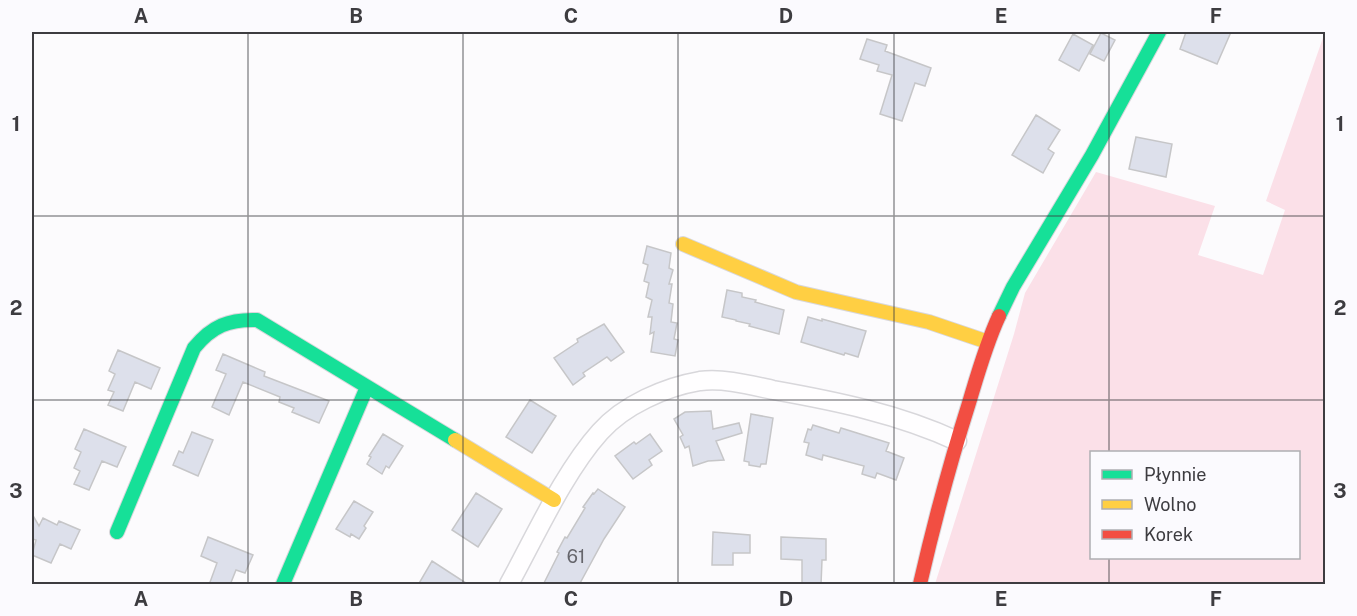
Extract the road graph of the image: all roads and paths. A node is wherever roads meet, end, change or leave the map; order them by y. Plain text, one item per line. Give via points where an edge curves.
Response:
1 (1159, 32) edge
2 (683, 244) dead end
3 (988, 342) junction
4 (367, 387) junction
5 (957, 441) junction
6 (554, 500) junction
7 (117, 532) dead end
8 (284, 585) edge
9 (509, 585) edge
10 (920, 585) edge

1 - 3 street via 1013,287
2 - 3 street via 796,292 929,322
3 - 5 street
4 - 6 street
4 - 7 street via 257,320 236,319 219,324 194,348
4 - 8 street
5 - 6 street via 860,407 739,383 702,381 639,402 618,415 600,431
5 - 10 street
6 - 9 street

